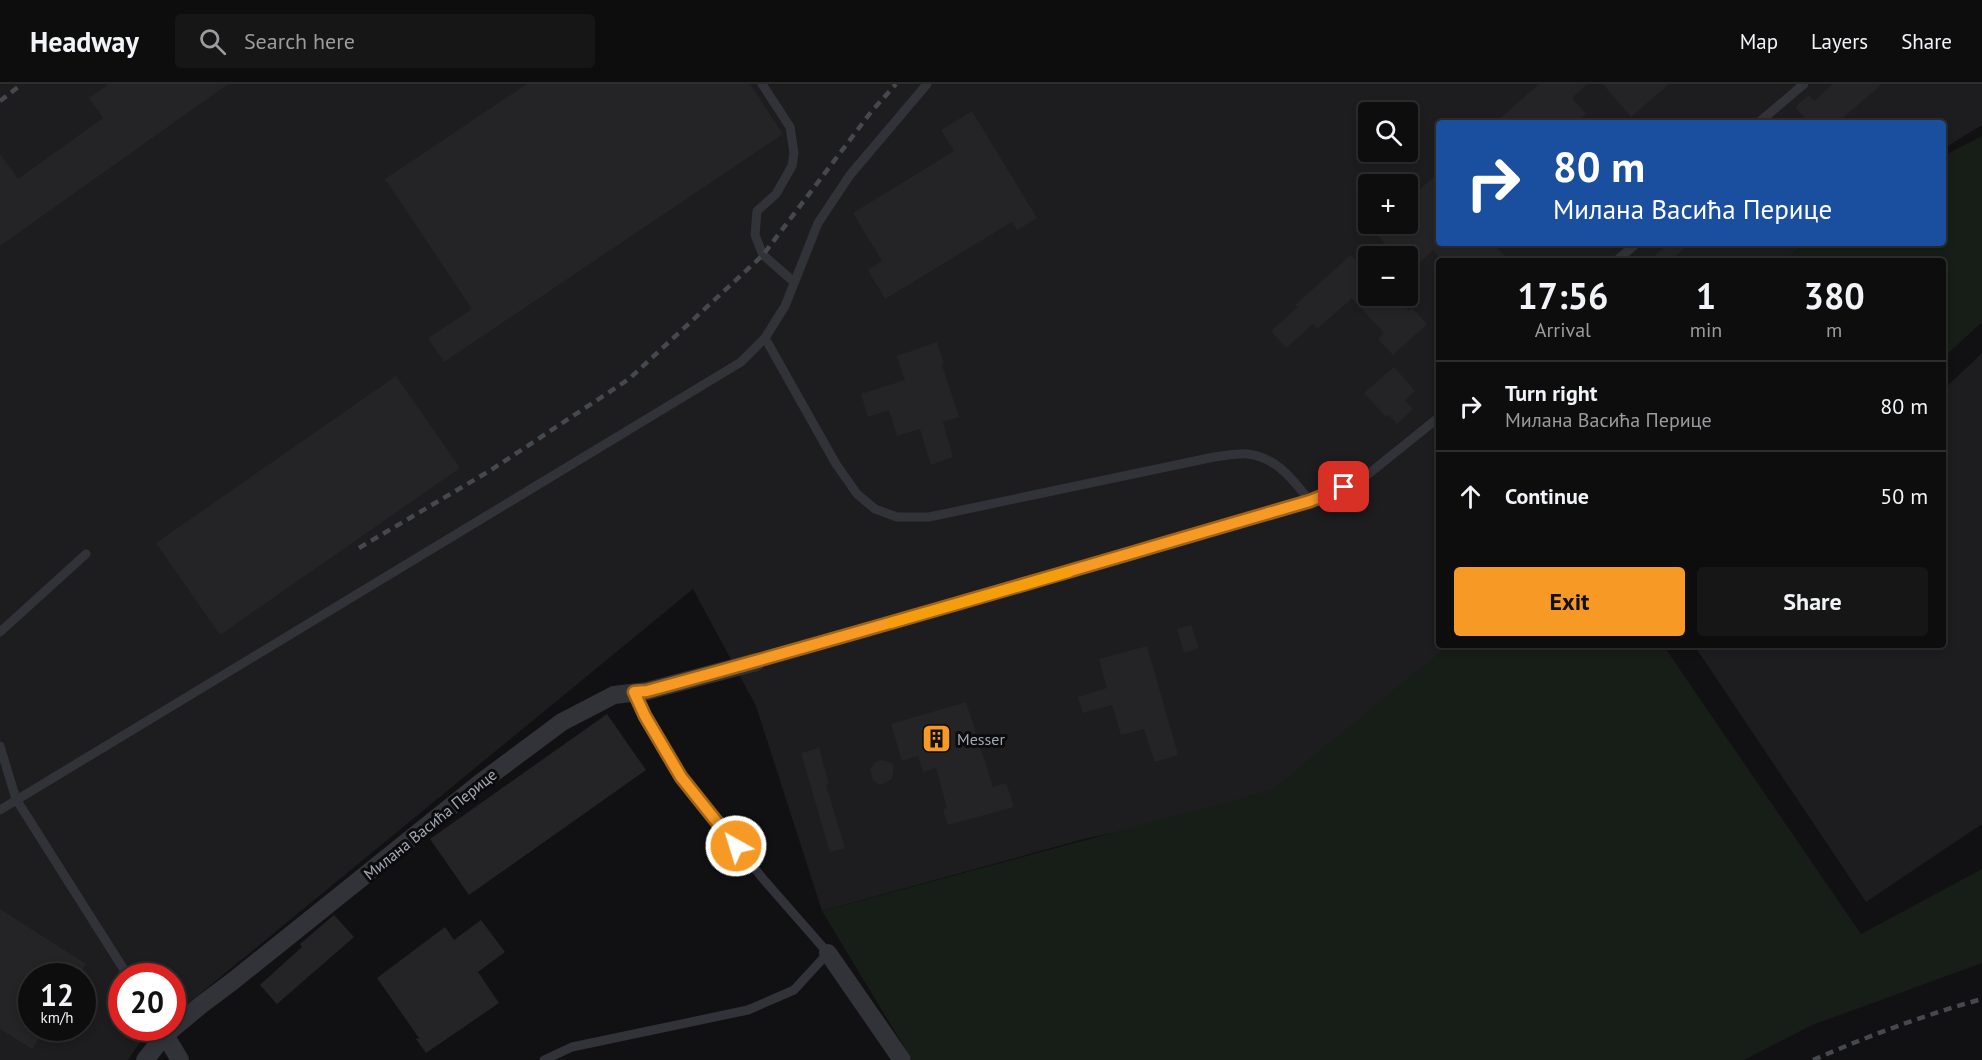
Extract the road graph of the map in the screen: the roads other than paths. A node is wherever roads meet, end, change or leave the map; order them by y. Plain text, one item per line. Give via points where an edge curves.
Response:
1 (762, 84) edge
2 (927, 84) edge
3 (1804, 84) edge
4 (1762, 120) edge
5 (1634, 246) edge
6 (1620, 258) edge
7 (794, 282) junction
8 (765, 338) junction
9 (1436, 420) edge
10 (1310, 501) junction
11 (86, 554) dead end
12 (0, 632) edge
13 (756, 662) joint
14 (634, 692) junction
15 (0, 746) edge
16 (16, 799) junction
17 (0, 805) edge
18 (0, 810) edge
19 (828, 953) junction
20 (120, 963) edge
21 (186, 1015) edge
22 (157, 1041) edge
23 (169, 1041) edge
24 (146, 1060) edge
25 (180, 1060) edge
26 (544, 1060) edge
27 (902, 1060) edge

1 - 7 lane via 790,127 794,153 792,166 776,194 757,211 755,235 763,255
2 - 7 lane via 850,175 818,223
3 - 4 lane
5 - 6 lane
7 - 8 lane via 785,306
8 - 10 lane via 857,494 875,509 897,517 929,516 1214,457 1247,454 1285,470
8 - 16 lane via 741,362
9 - 10 lane via 1361,480
10 - 13 lane
11 - 12 lane
13 - 14 street, Милана Васића Перице
14 - 19 lane via 681,777
14 - 21 street, Милана Васића Перице via 614,695 562,722
15 - 16 lane
16 - 17 lane
16 - 18 lane
16 - 20 lane
19 - 26 lane via 794,990 748,1010 572,1047
19 - 27 street
22 - 24 street, Милана Васића Перице
23 - 25 street

